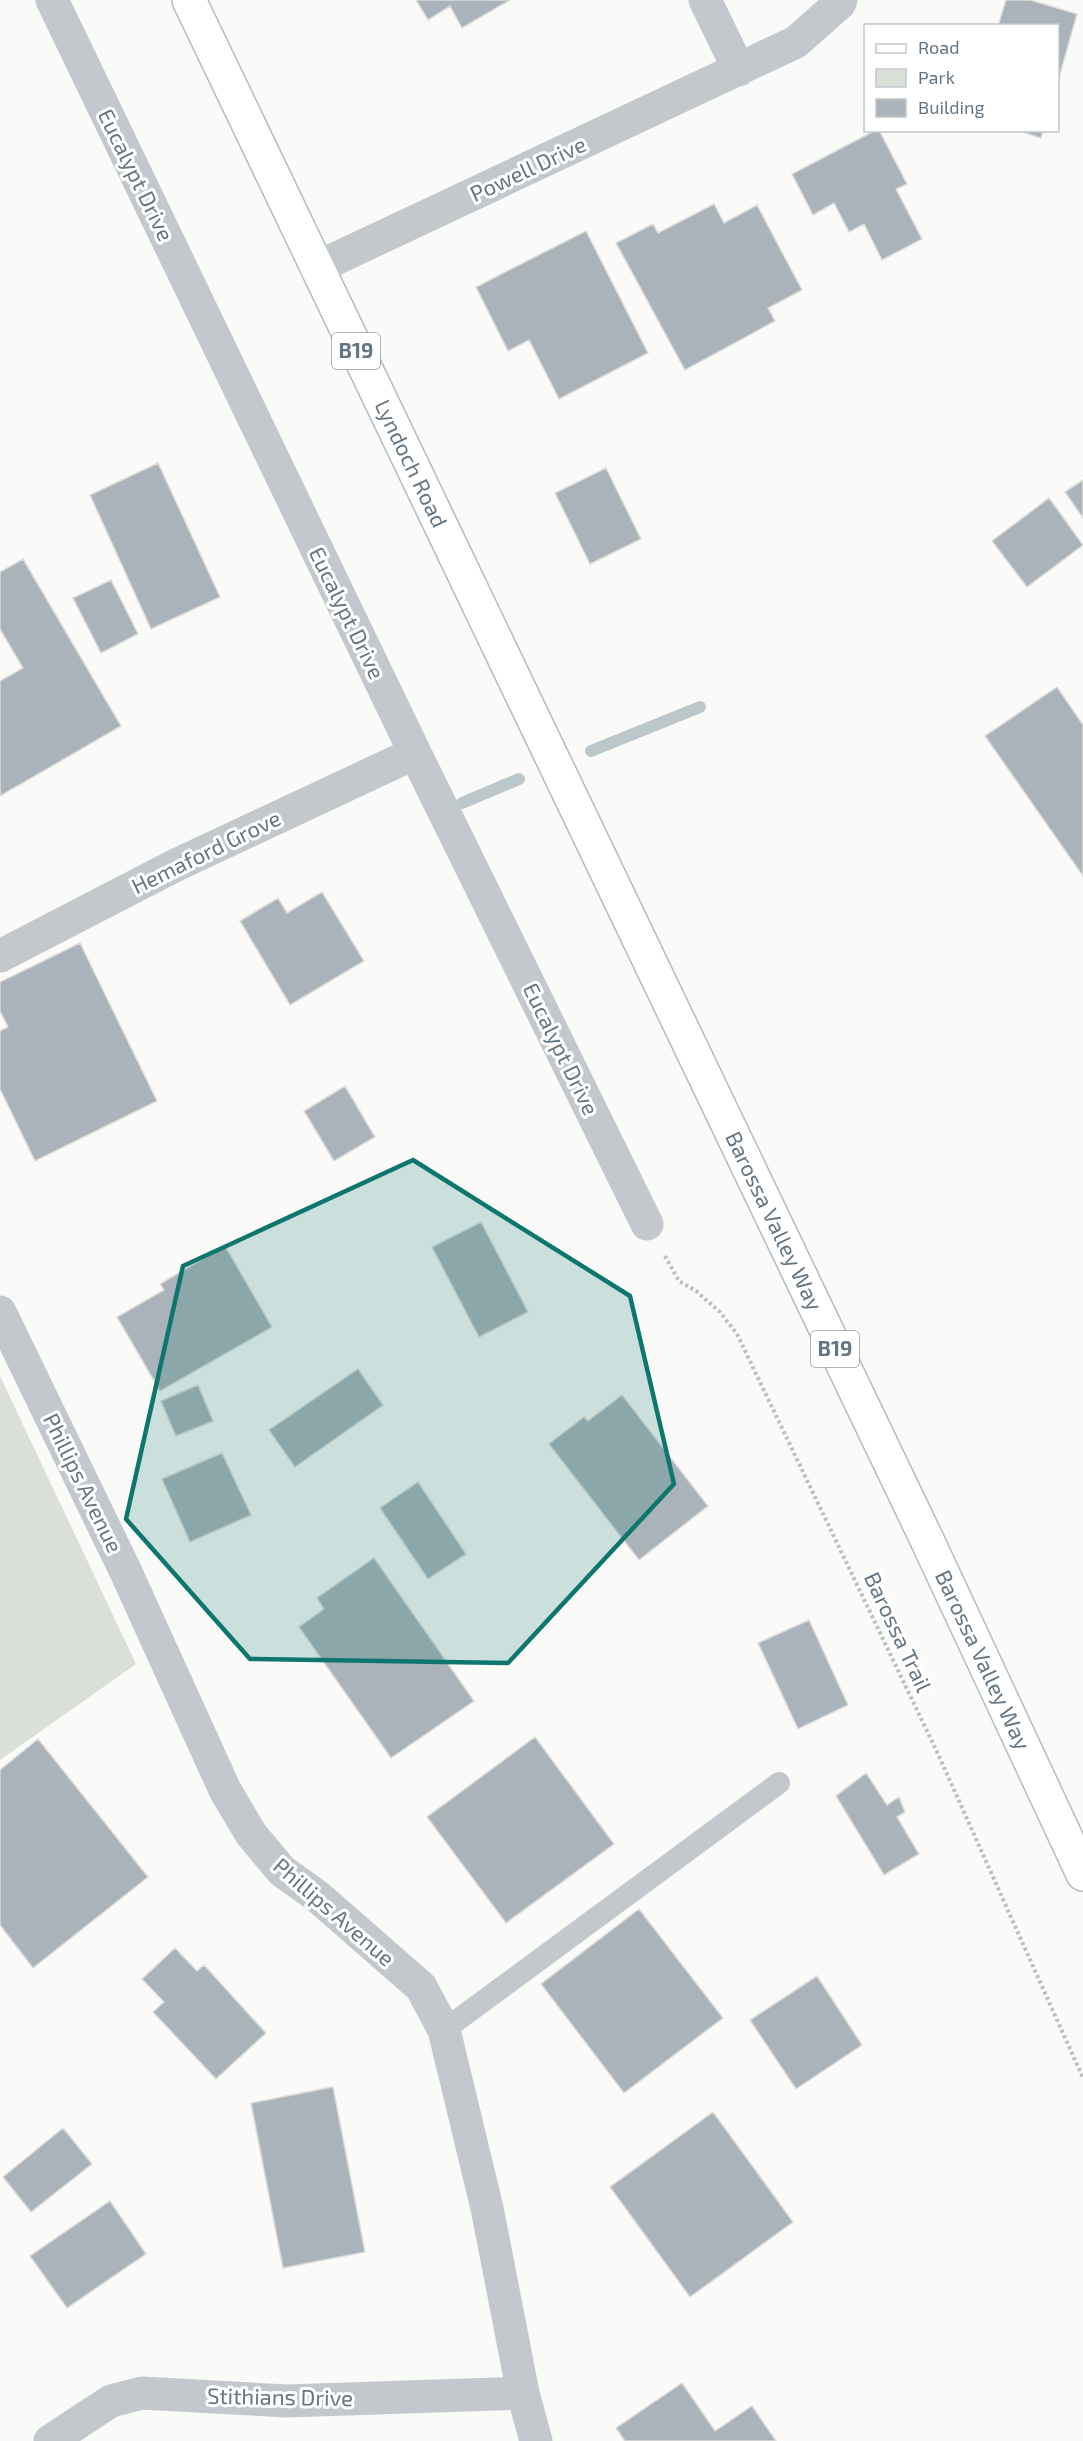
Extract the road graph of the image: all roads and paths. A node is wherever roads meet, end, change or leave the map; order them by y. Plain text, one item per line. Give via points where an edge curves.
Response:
1 (52, 0) edge
2 (189, 0) edge
3 (705, 0) edge
4 (841, 0) edge
5 (739, 70) junction
6 (316, 268) junction
7 (524, 701) joint
8 (415, 753) junction
9 (0, 956) edge
10 (647, 1224) joint
11 (0, 1312) edge
12 (779, 1783) dead end
13 (1083, 1874) edge
14 (444, 2030) junction
15 (1083, 2078) edge
16 (523, 2393) junction
17 (50, 2441) edge
18 (536, 2441) edge

1 - 8 street, Eucalypt Drive
2 - 6 main road, Lyndoch Road / B19
3 - 5 street
4 - 5 street, Powell Drive via 796,42
5 - 6 street, Powell Drive
6 - 7 main road, Lyndoch Road / B19
7 - 13 main road, Barossa Valley Way / B19
8 - 9 street, Hemaford Grove via 176,865
8 - 10 street, Eucalypt Drive
10 - 15 path, Barossa Trail via 679,1281 720,1312 737,1334 938,1754
11 - 14 street, Phillips Avenue via 126,1570 225,1790 251,1834 282,1871 317,1896 421,1987
12 - 14 lane
14 - 16 street, Phillips Avenue via 487,2208
16 - 17 street, Stithians Drive via 287,2401 142,2393 111,2401
16 - 18 street, Phillips Avenue

